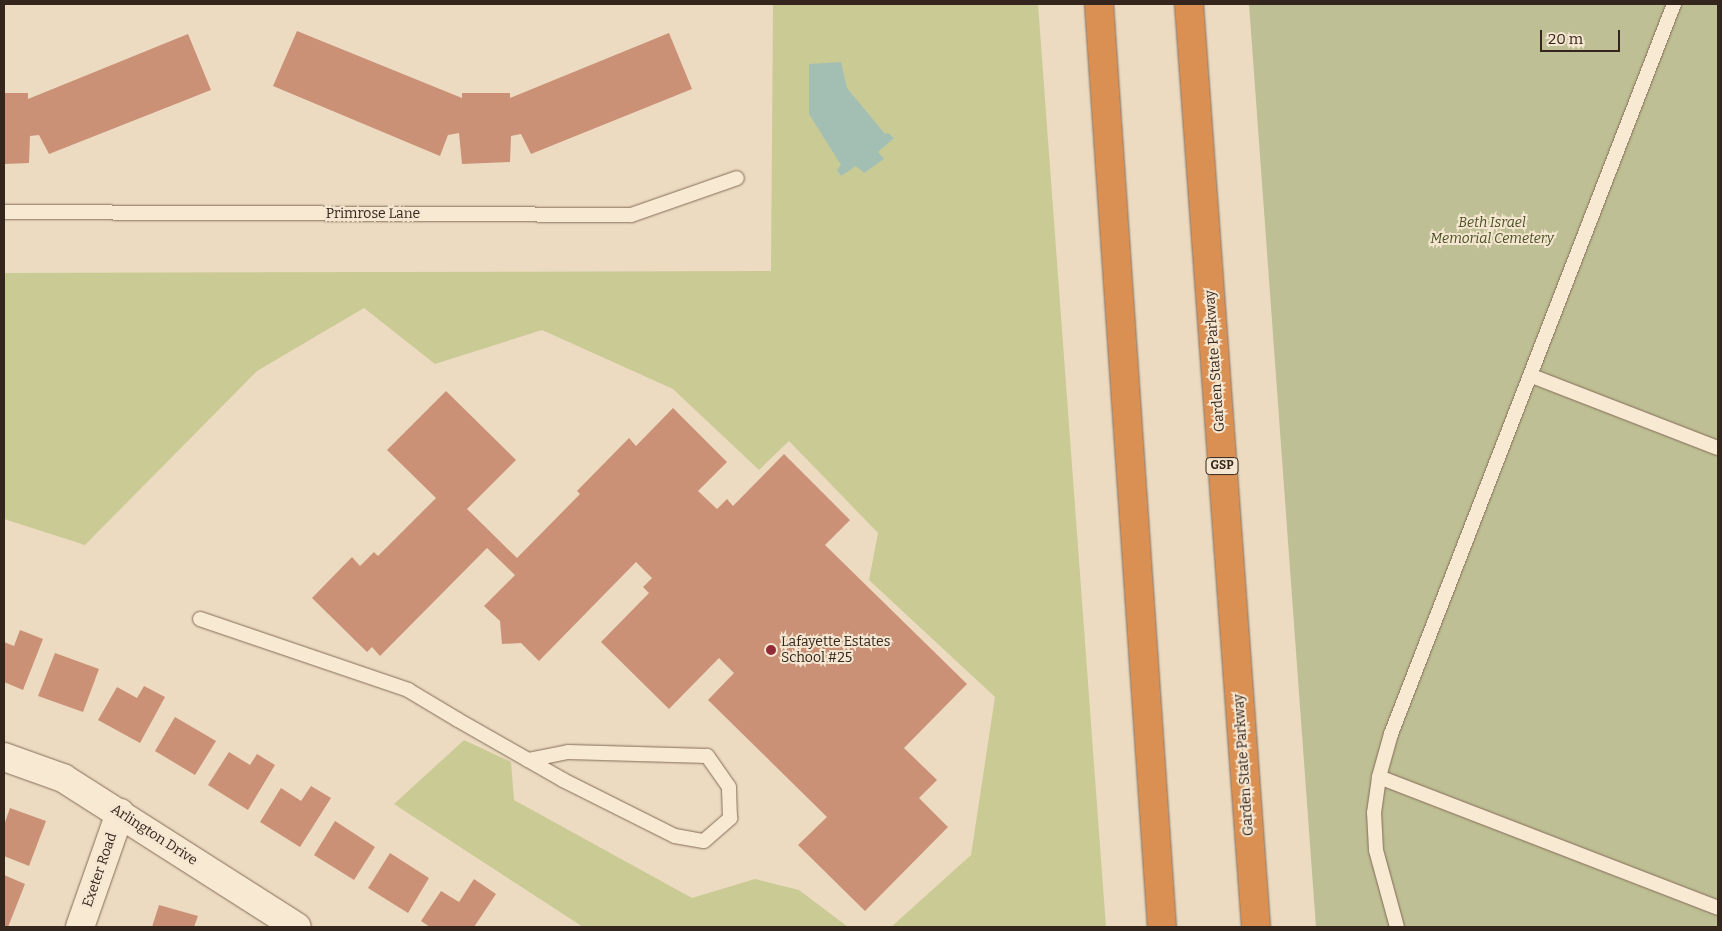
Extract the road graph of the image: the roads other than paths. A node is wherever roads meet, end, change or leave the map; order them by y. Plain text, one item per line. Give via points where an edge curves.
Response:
1 (1099, 4) edge
2 (1189, 4) edge
3 (1674, 4) edge
4 (737, 178) dead end
5 (4, 212) edge
6 (1532, 376) junction
7 (1718, 448) edge
8 (200, 619) dead end
9 (4, 757) edge
10 (528, 760) junction
11 (1379, 777) junction
12 (120, 813) junction
13 (1718, 908) edge
14 (80, 927) edge
15 (297, 927) edge
16 (1162, 927) edge
17 (1256, 927) edge
18 (1397, 927) edge

1 - 16 highway
2 - 17 highway, Garden State Parkway / GSP
3 - 6 lane
4 - 5 lane, Primrose Lane via 631,215
6 - 7 lane
6 - 11 lane via 1391,734
8 - 10 lane via 408,690
9 - 12 street, Arlington Drive via 64,778
10 - 10 lane via 675,836 704,841 730,818 729,787 707,756 568,752
11 - 13 lane
11 - 18 lane via 1374,813 1376,850
12 - 14 street, Exeter Road
12 - 15 street, Arlington Drive

